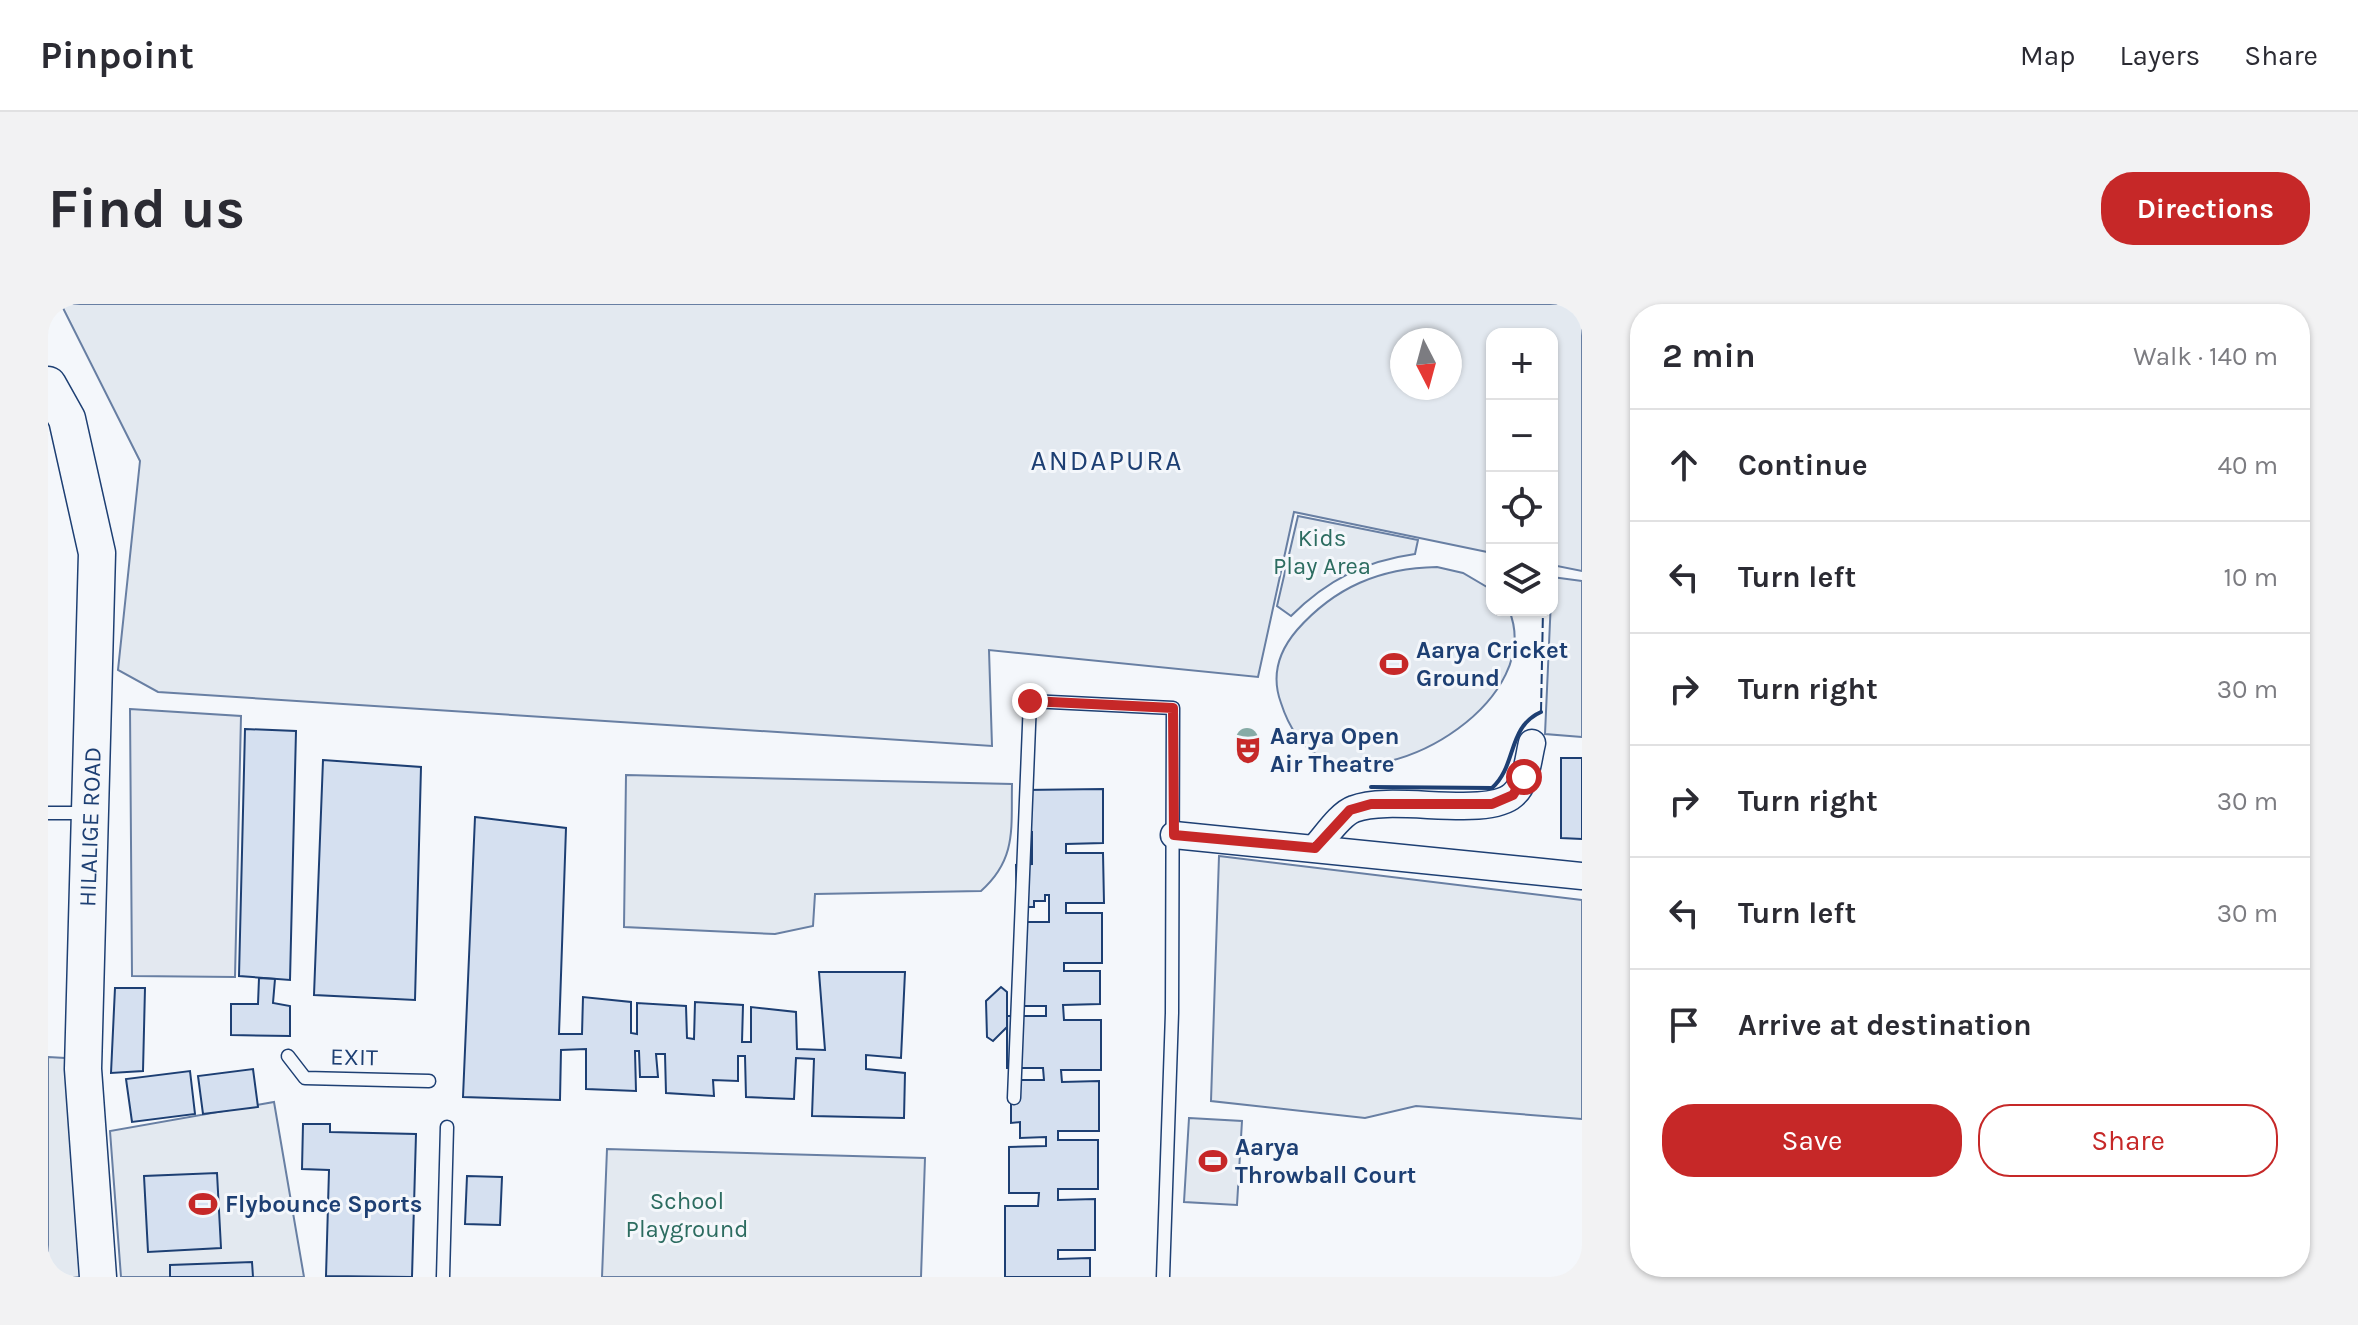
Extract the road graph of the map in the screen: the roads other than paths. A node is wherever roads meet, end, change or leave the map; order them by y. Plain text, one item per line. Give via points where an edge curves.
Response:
1 (48, 385) edge
2 (1532, 743) dead end
3 (48, 813) edge
4 (90, 813) junction
5 (1174, 835) junction
6 (1315, 848) junction
7 (1582, 876) edge
8 (288, 1056) dead end
9 (429, 1081) dead end
10 (1014, 1098) dead end
11 (447, 1127) dead end
12 (98, 1277) edge
13 (443, 1277) edge
14 (1163, 1277) edge

1 - 4 street, HILALIGE ROAD via 67,419 97,553
2 - 6 street via 1524,777 1513,795 1492,804 1371,804 1350,810
3 - 4 lane
4 - 12 street, HILALIGE ROAD via 83,1069
5 - 6 street
5 - 10 lane via 1173,708 1030,701
5 - 14 lane
6 - 7 street
8 - 9 lane, EXIT via 305,1078
11 - 13 lane

